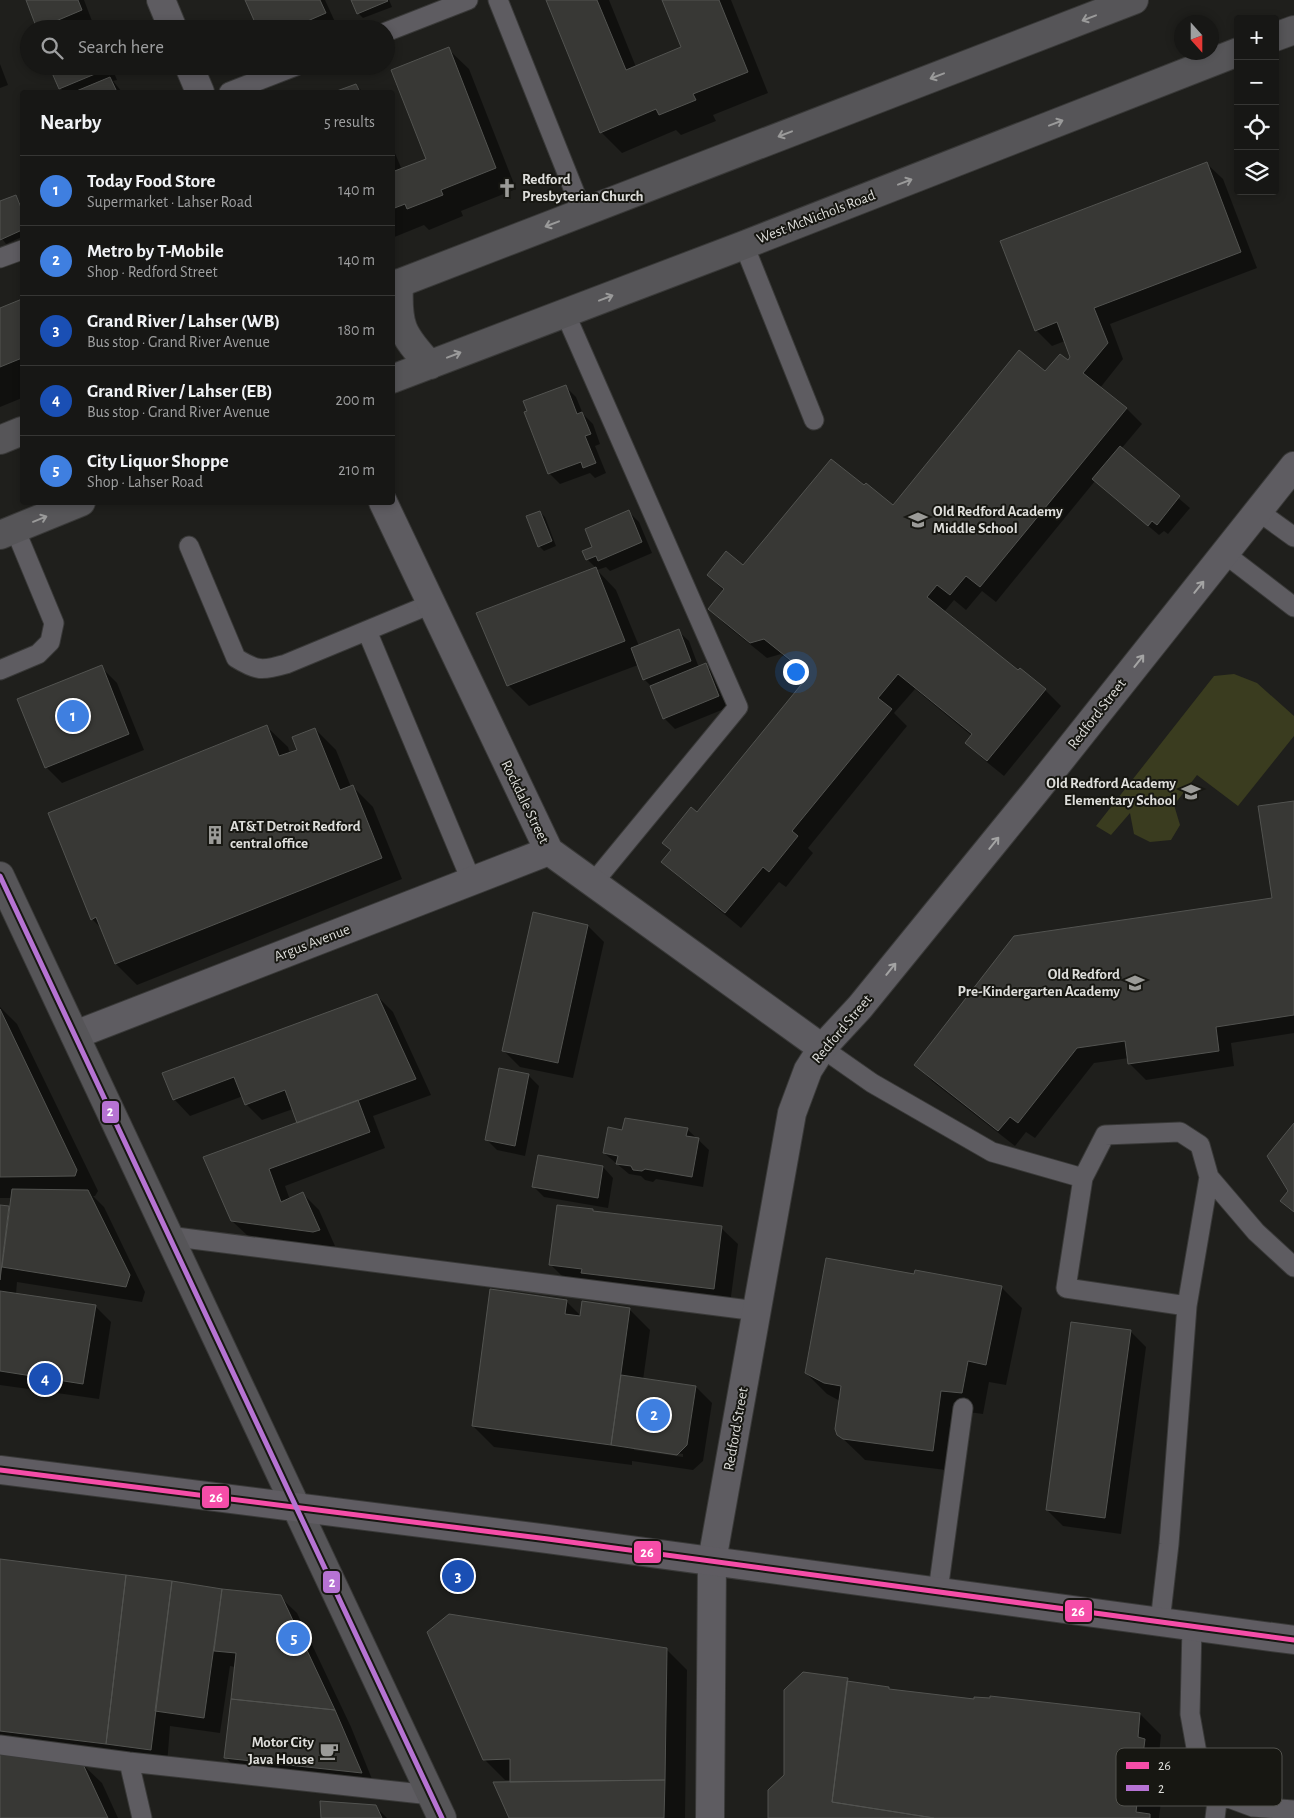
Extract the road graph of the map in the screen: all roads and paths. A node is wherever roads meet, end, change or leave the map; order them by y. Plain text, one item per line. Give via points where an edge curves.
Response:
1 (161, 0) edge
2 (468, 0) edge
3 (498, 0) edge
4 (1134, 0) edge
5 (169, 20) edge
6 (395, 28) edge
7 (1294, 30) edge
8 (1279, 36) edge
9 (1234, 54) edge
10 (193, 75) edge
11 (273, 75) edge
12 (199, 90) edge
13 (234, 90) edge
14 (583, 212) junction
15 (744, 245) junction
16 (20, 251) edge
17 (0, 258) edge
18 (396, 284) edge
19 (565, 314) junction
20 (430, 365) junction
21 (395, 378) edge
22 (814, 420) dead end
23 (20, 432) edge
24 (0, 440) edge
25 (1294, 466) edge
26 (74, 505) edge
27 (383, 505) edge
28 (1258, 511) junction
29 (7, 532) edge
30 (1294, 537) edge
31 (189, 546) dead end
32 (1225, 554) junction
33 (431, 604) junction
34 (1294, 606) edge
35 (367, 631) junction
36 (0, 670) edge
37 (549, 851) junction
38 (471, 880) junction
39 (593, 883) junction
40 (3, 889) edge
41 (75, 1035) junction
42 (822, 1048) junction
43 (1209, 1177) junction
44 (1083, 1178) junction
45 (168, 1236) junction
46 (1294, 1267) edge
47 (1187, 1306) junction
48 (756, 1311) junction
49 (963, 1408) dead end
50 (0, 1470) edge
51 (295, 1507) junction
52 (712, 1561) junction
53 (938, 1591) junction
54 (1160, 1622) junction
55 (1192, 1626) junction
56 (1294, 1640) edge
57 (0, 1744) edge
58 (1196, 1748) edge
59 (129, 1762) junction
60 (1250, 1806) edge
61 (436, 1807) edge
62 (1294, 1810) edge
63 (142, 1818) edge
64 (710, 1818) edge

1 - 5 street
2 - 6 lane
3 - 14 lane
4 -> 14 main road
7 - 8 main road
15 -> 9 main road, West McNichols Road
10 - 12 street
11 - 13 lane
14 -> 18 main road
19 -> 15 main road, West McNichols Road
15 - 22 lane
16 - 17 lane
18 - 20 main road via 401,325 412,346
20 -> 19 main road, West McNichols Road
19 - 39 lane via 738,707
20 - 21 main road, West McNichols Road
23 - 24 main road
25 - 28 street, Redford Street
29 -> 26 main road
27 - 33 street, Rockdale Street
28 - 30 lane
28 - 32 street, Redford Street
29 - 36 lane via 54,623 50,642 38,654
31 - 35 lane via 236,658 252,668 270,669 286,664
32 - 34 lane
42 -> 32 street, Redford Street via 860,1007
33 - 35 lane
33 - 37 street, Rockdale Street
35 - 38 lane
37 - 38 street, Argus Avenue
37 - 39 street, Rockdale Street
38 - 41 street, Argus Avenue
39 - 42 street, Rockdale Street
40 - 41 main road
41 - 45 main road
42 - 44 lane via 872,1083 992,1152
42 - 48 street, Redford Street via 808,1070 792,1113
43 - 44 lane via 1200,1146 1180,1132 1105,1135
43 - 46 lane via 1256,1232
43 - 47 lane
44 - 47 lane via 1066,1288
45 - 48 lane
45 - 51 main road
47 - 54 lane
48 - 52 street, Redford Street
49 - 53 lane
50 - 51 main road
51 - 52 main road
51 - 61 main road
52 - 53 main road
52 - 64 street, Redford Street
53 - 54 main road
54 - 55 main road
55 - 56 main road
55 - 58 lane via 1190,1714
57 - 59 lane
59 - 61 lane
59 - 63 lane
60 - 62 lane

